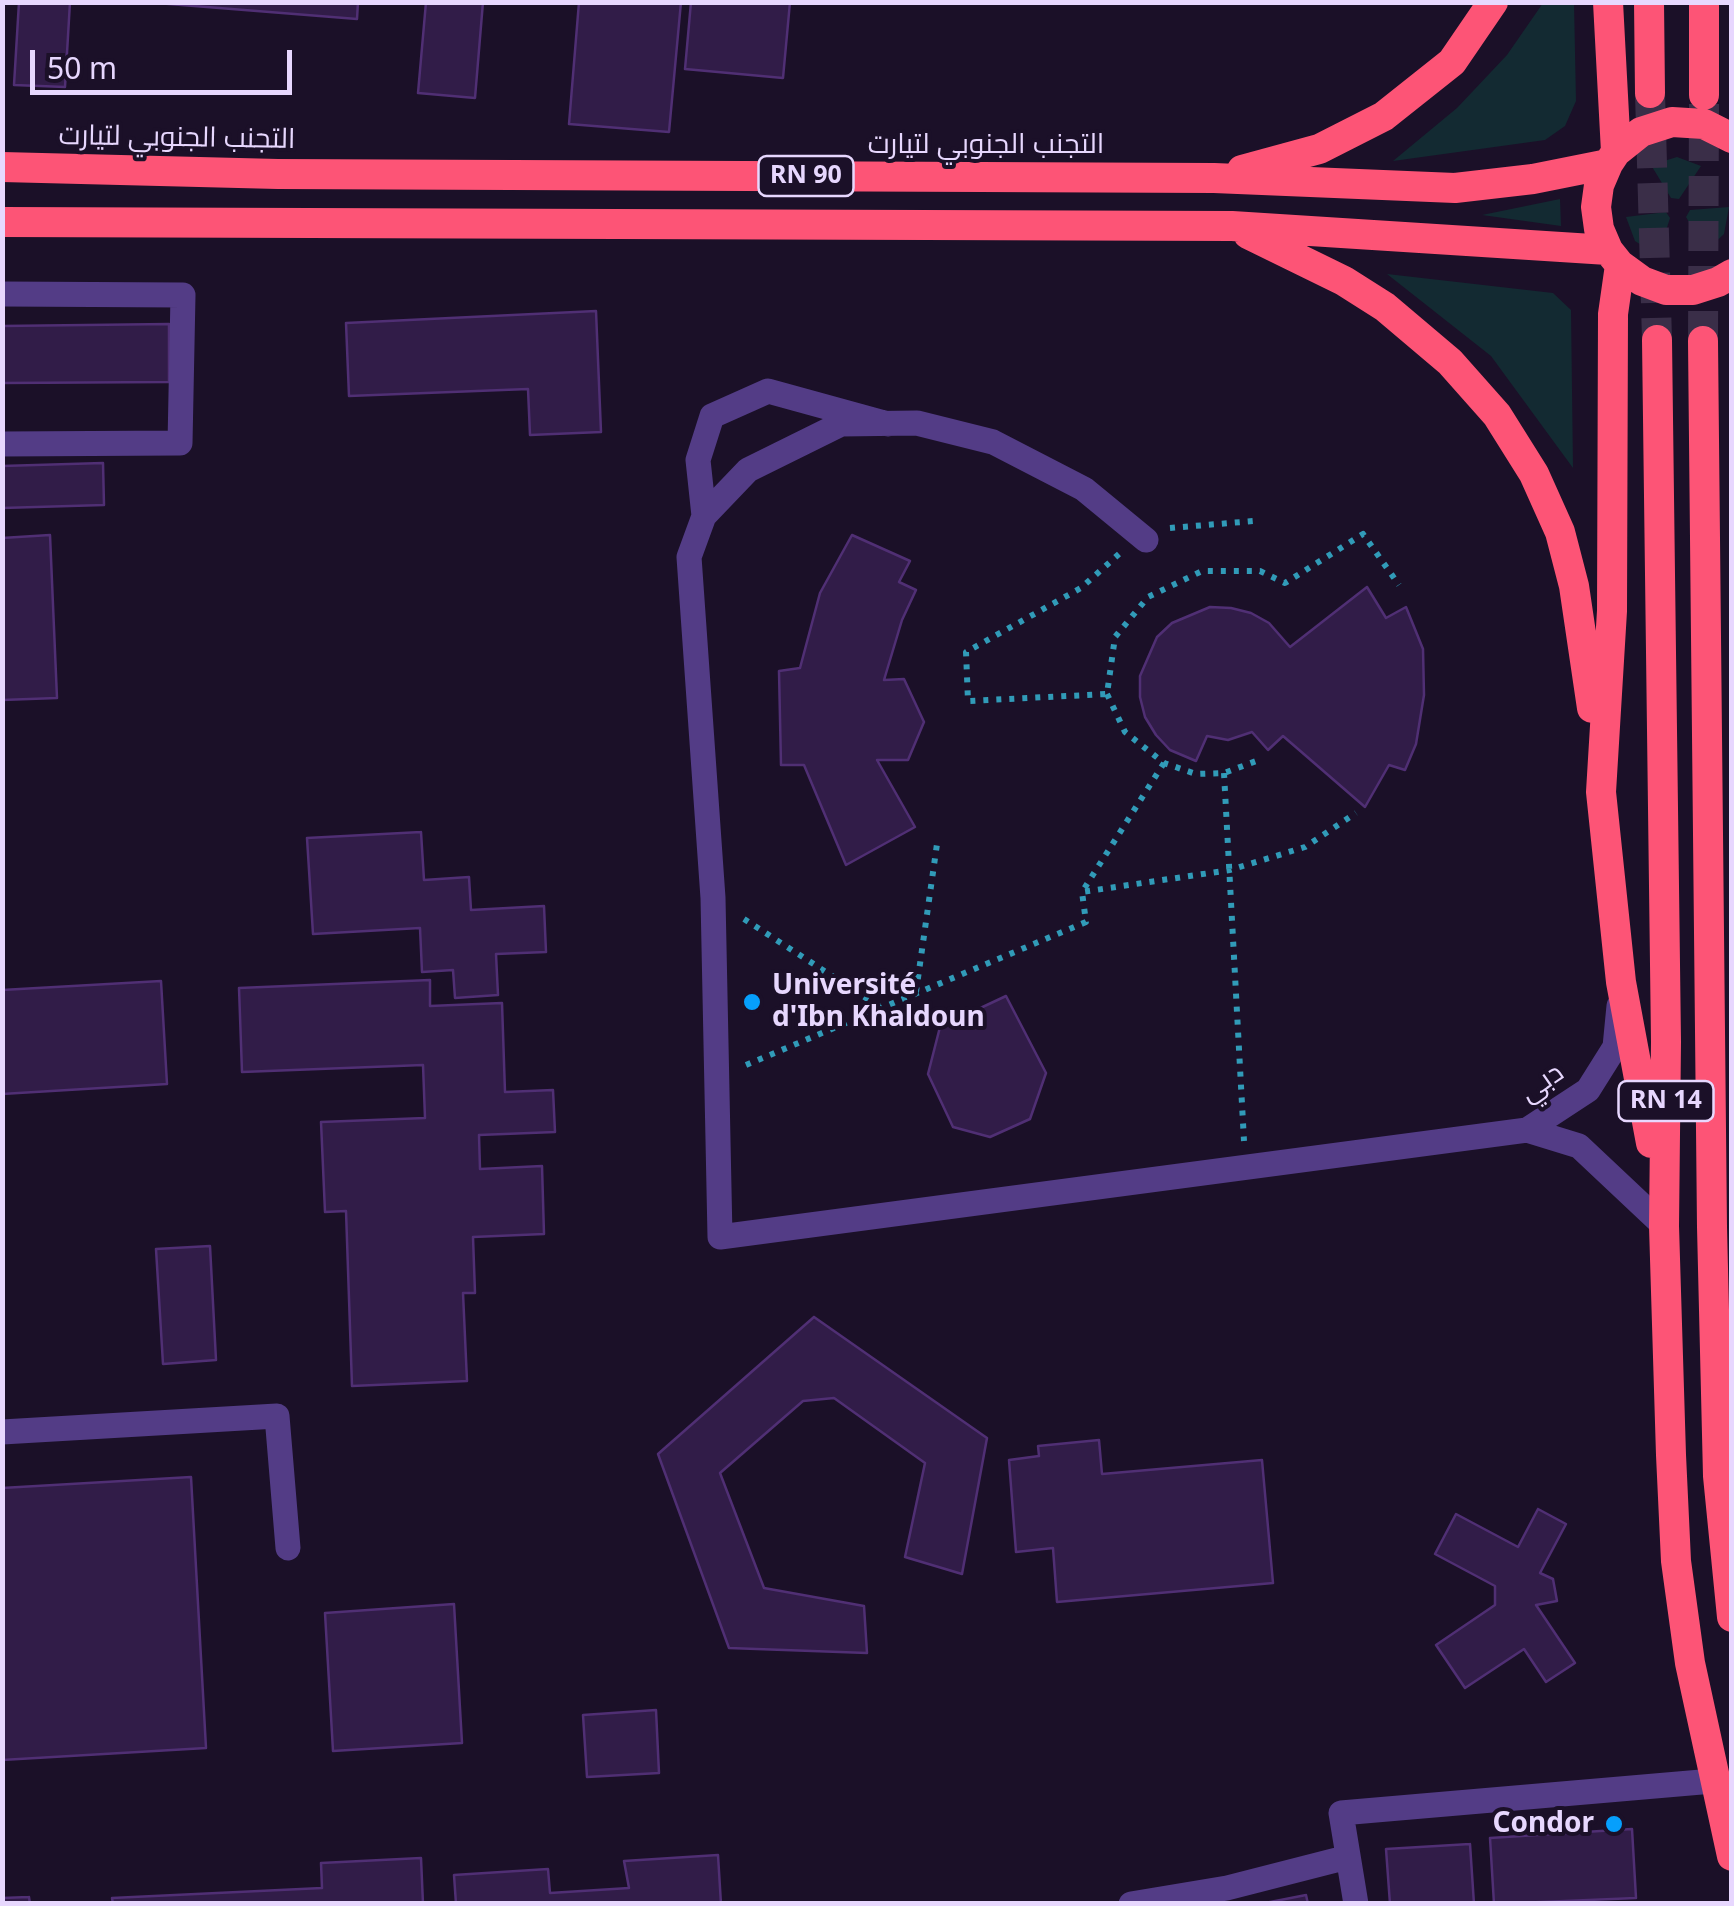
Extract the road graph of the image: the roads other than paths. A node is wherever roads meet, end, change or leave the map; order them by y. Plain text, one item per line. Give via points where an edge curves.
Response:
1 (1493, 2) edge
2 (1608, 2) edge
3 (1649, 2) edge
4 (1704, 2) edge
5 (1650, 92) tunnel mouth
6 (1704, 95) tunnel mouth
7 (1732, 138) edge
8 (1612, 158) junction
9 (2, 167) edge
10 (1214, 178) junction
11 (2, 222) edge
12 (1232, 226) junction
13 (1614, 258) junction
14 (1732, 274) edge
15 (2, 294) edge
16 (1657, 340) tunnel mouth
17 (1704, 340) tunnel mouth
18 (888, 424) junction
19 (2, 444) edge
20 (704, 516) junction
21 (1146, 540) road end
22 (1601, 792) junction
23 (1621, 982) junction
24 (1527, 1130) junction
25 (1732, 1151) edge
26 (1664, 1226) junction
27 (1712, 1227) junction
28 (2, 1432) edge
29 (288, 1548) dead end
30 (1732, 1616) edge
31 (1713, 1780) junction
32 (1732, 1856) edge
33 (1348, 1857) junction
34 (1131, 1904) edge
35 (1356, 1904) edge

1 - 10 highway via 1452,62 1384,116 1319,149
2 - 8 highway
3 - 5 highway
4 - 6 highway
7 - 8 highway, التجنب الجنوبي لتيارت via 1704,124 1672,122 1642,132
8 - 10 highway, التجنب الجنوبي لتيارت / RN 90 via 1532,179 1455,188
8 - 13 highway via 1596,207
9 - 10 highway, التجنب الجنوبي لتيارت / RN 90
11 - 12 highway, RN 90
12 - 13 highway, RN 90
12 - 22 highway via 1385,308 1450,362 1497,416 1560,532 1574,586
13 - 14 highway via 1666,290 1693,290
13 - 22 highway via 1612,611
15 - 19 street via 182,294 180,443
16 - 26 highway, RN 14
17 - 27 highway, RN 14
18 - 20 street via 840,424 748,470
18 - 20 street via 768,391 712,416 698,460
18 - 21 street via 917,423 993,442 1084,489
20 - 24 street via 689,557 712,898 720,1237
22 - 23 highway
23 - 24 street, دبي via 1615,1047 1588,1090
23 - 26 highway
24 - 26 street, دبي via 1580,1146
25 - 27 highway
26 - 31 highway, RN 14 via 1676,1561
27 - 30 highway, RN 14 via 1718,1476
28 - 29 street via 277,1416
31 - 32 highway, RN 14
31 - 33 street via 1341,1812
33 - 34 street
33 - 35 street

